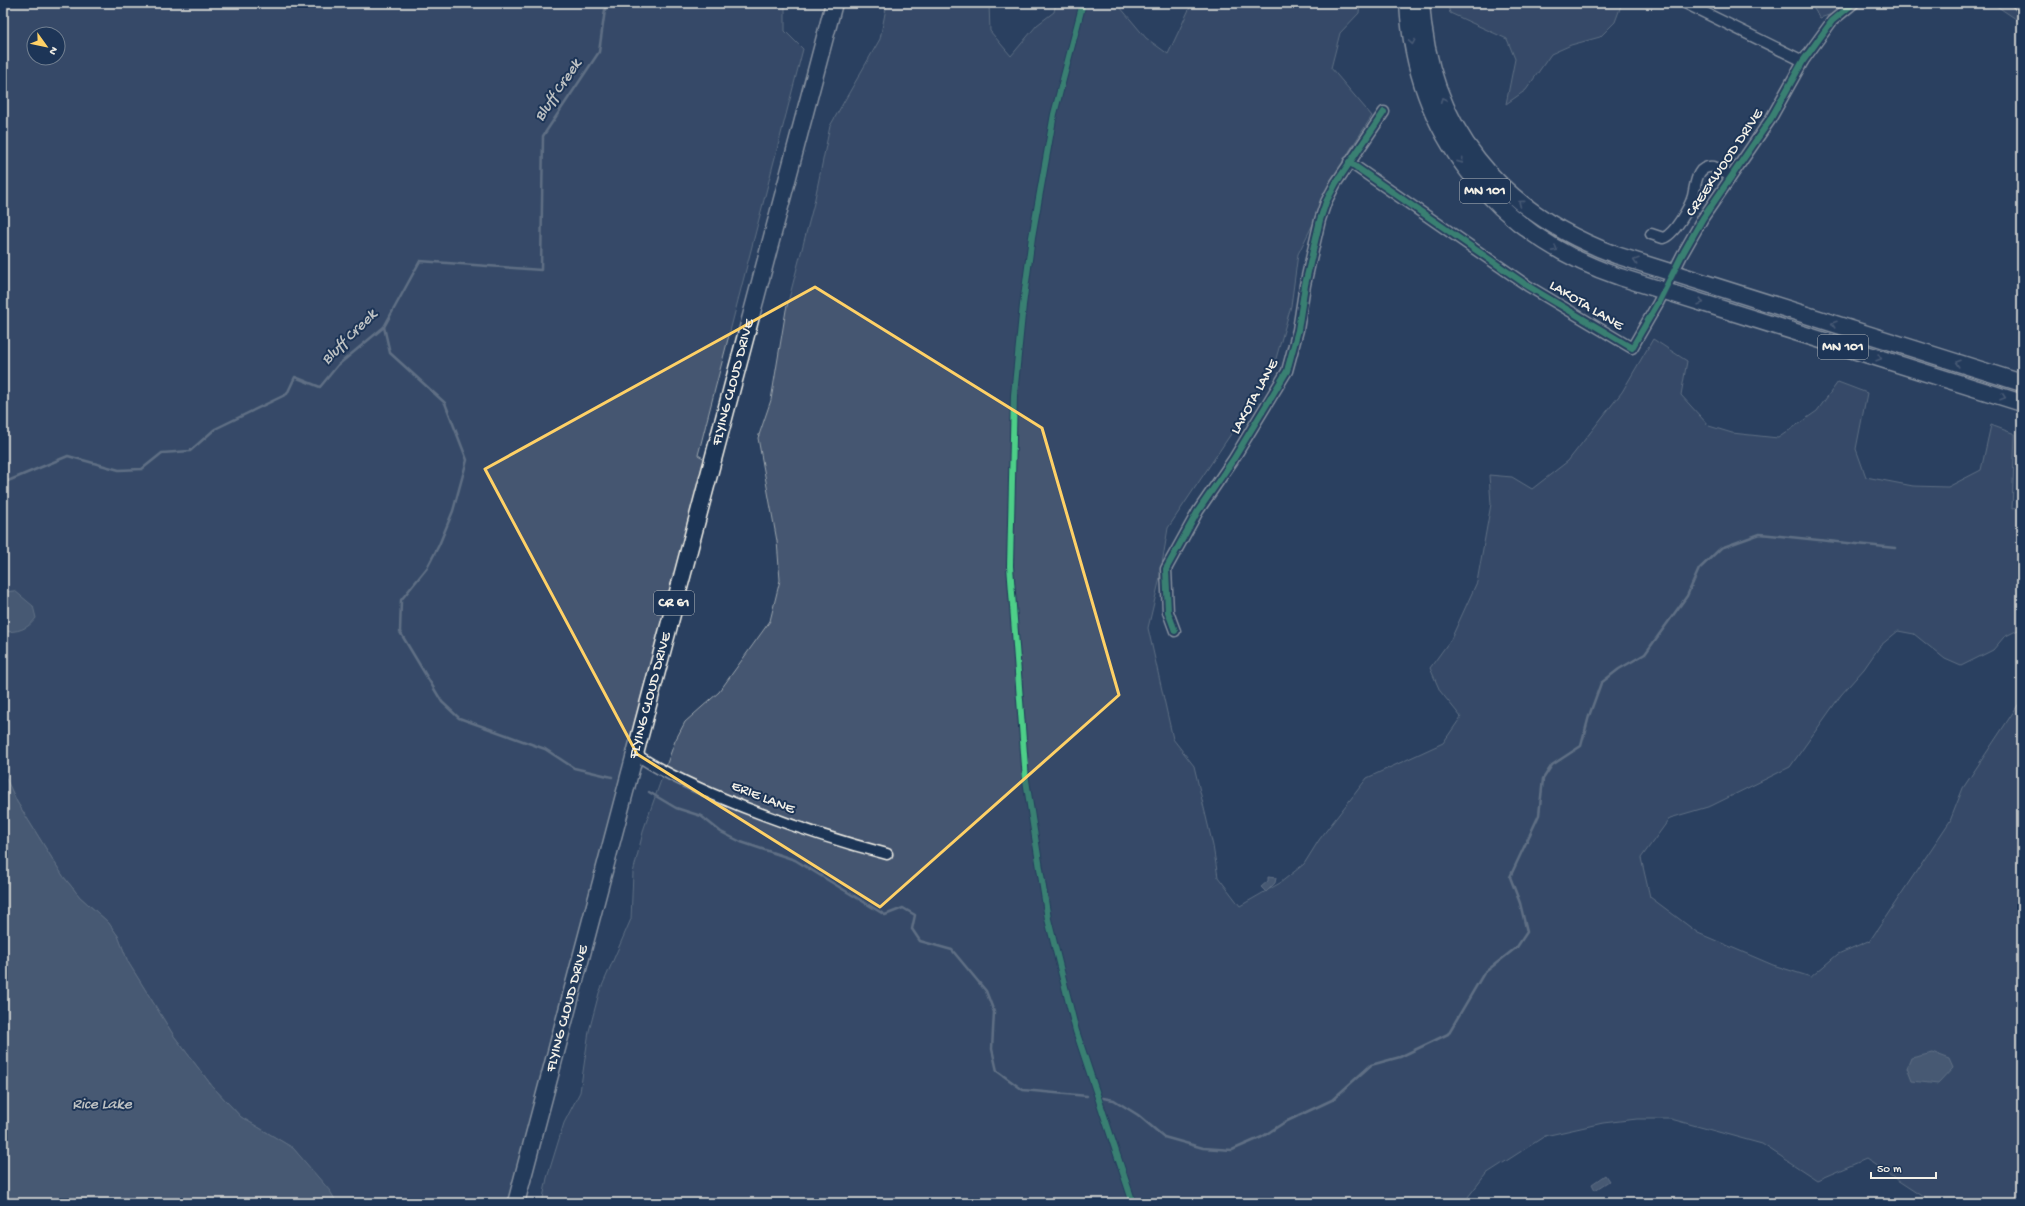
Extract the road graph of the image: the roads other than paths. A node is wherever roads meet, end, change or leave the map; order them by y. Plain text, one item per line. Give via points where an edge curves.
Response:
1 (834, 3) edge
2 (1408, 3) edge
3 (1422, 3) edge
4 (1685, 3) edge
5 (1854, 3) edge
6 (2017, 3) edge
7 (2022, 8) edge
8 (1803, 61) junction
9 (1384, 112) dead end
10 (1349, 162) junction
11 (1730, 176) junction
12 (1651, 234) dead end
13 (1673, 272) junction
14 (1664, 291) junction
15 (1632, 348) joint
16 (2022, 384) edge
17 (2022, 403) edge
18 (1175, 631) dead end
19 (634, 753) junction
20 (887, 854) dead end
21 (516, 1203) edge

1 - 19 main road, FLYING CLOUD DRIVE / CR 61
2 -> 14 main road, MN 101 via 1413,46 1426,94 1450,145 1477,182 1514,219 1554,248 1598,269
13 -> 3 main road, MN 101 via 1616,255 1560,230 1515,199 1495,179 1470,149 1440,95 1427,51
4 - 8 street
5 - 8 street, CREEKWOOD DRIVE via 1832,21
6 - 7 street
8 - 11 street, CREEKWOOD DRIVE via 1770,120
9 - 10 street, LAKOTA LANE
10 - 15 street, LAKOTA LANE via 1517,279
10 - 18 street, LAKOTA LANE via 1320,220 1298,330 1286,371 1234,460 1198,510 1166,569 1168,612
11 - 12 street via 1714,167 1706,167 1696,177 1693,195 1671,234 1664,238
11 - 13 street, CREEKWOOD DRIVE
13 - 14 street, CREEKWOOD DRIVE
16 -> 13 main road, MN 101
14 - 15 street, CREEKWOOD DRIVE
14 -> 17 main road, MN 101
19 - 20 street, ERIE LANE via 684,781 782,823
19 - 21 main road, FLYING CLOUD DRIVE / CR 61

